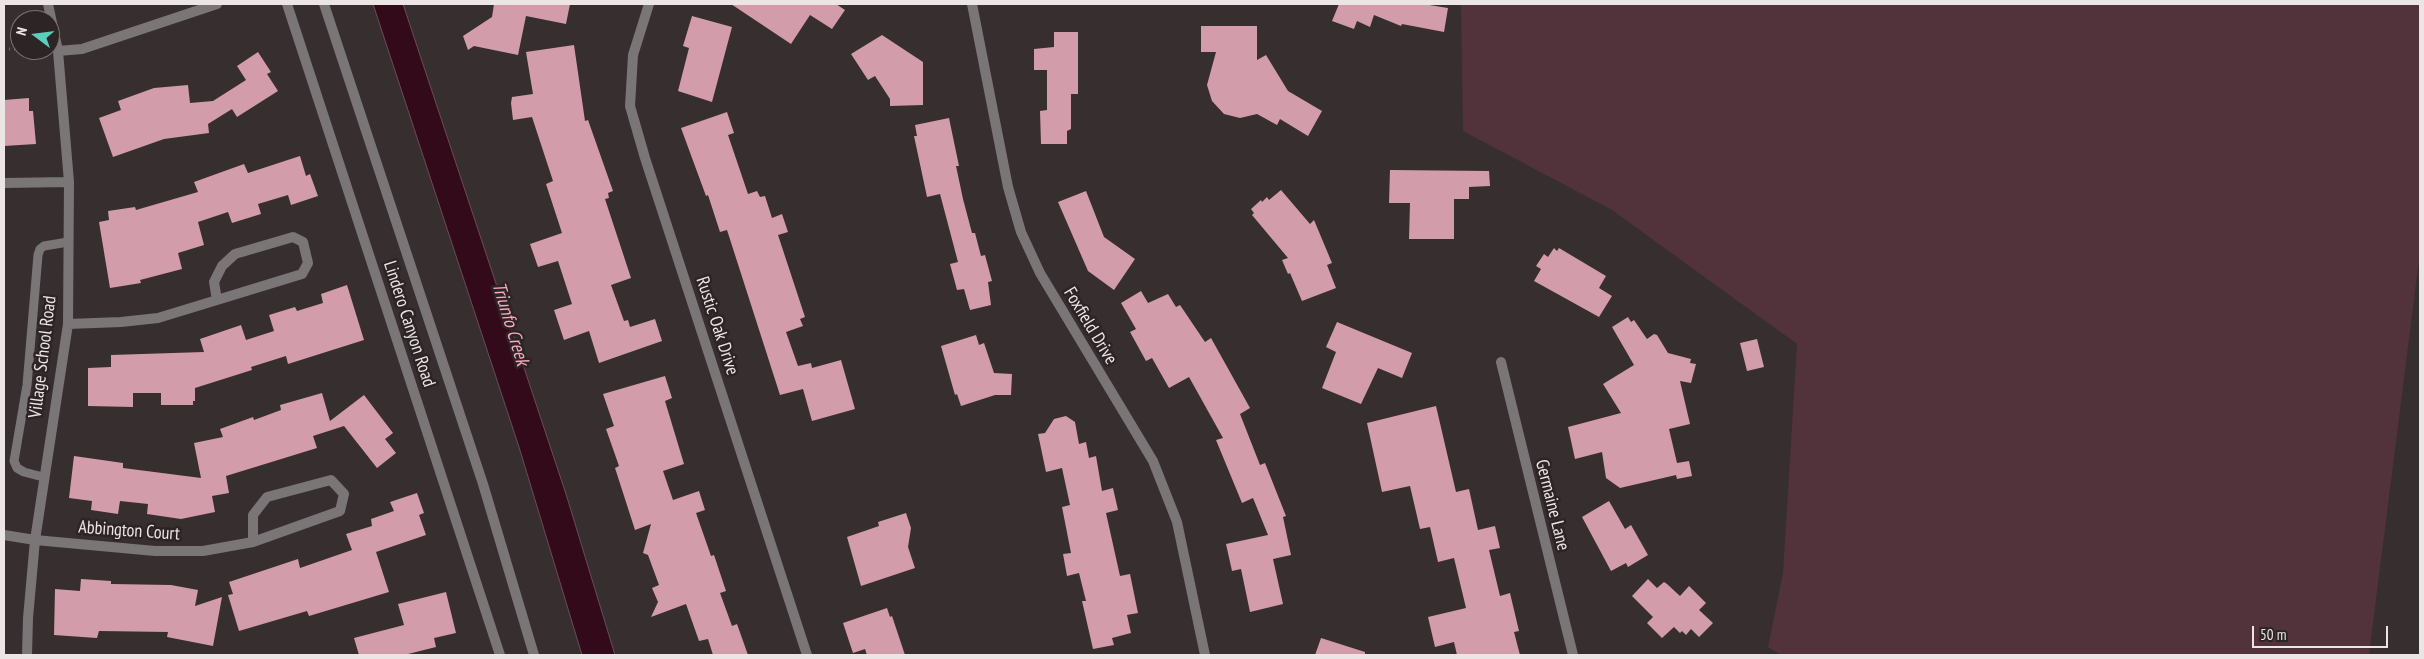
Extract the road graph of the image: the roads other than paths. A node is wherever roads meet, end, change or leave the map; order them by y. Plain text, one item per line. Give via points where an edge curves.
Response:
1 (216, 4) edge
2 (287, 4) edge
3 (324, 4) edge
4 (649, 4) edge
5 (972, 4) edge
6 (60, 51) edge
7 (59, 60) edge
8 (69, 182) junction
9 (4, 183) edge
10 (68, 242) junction
11 (217, 300) junction
12 (68, 324) junction
13 (1501, 362) dead end
14 (43, 477) junction
15 (4, 535) edge
16 (35, 540) junction
17 (253, 542) junction
18 (27, 655) edge
19 (500, 655) edge
20 (534, 655) edge
21 (807, 655) edge
22 (1205, 655) edge
23 (1573, 655) edge

1 - 6 street via 82,49
2 - 19 street, Lindero Canyon Road
3 - 20 street, Lindero Canyon Road via 483,484
4 - 21 street, Rustic Oak Drive via 633,55 630,106 644,158
5 - 22 street, Foxfield Drive via 1008,187 1021,232 1040,273 1153,461 1177,522
7 - 8 street, Village School Road
8 - 9 street
8 - 10 street, Village School Road
10 - 12 street, Village School Road
10 - 14 lane via 44,246 38,255 27,385 14,461 24,472
11 - 11 street via 302,274 308,263 303,242 293,237 235,254 222,266 214,282
11 - 12 street via 158,318
12 - 14 street, Village School Road
13 - 23 street, Germaine Lane
14 - 16 street, Village School Road
15 - 16 street, Abbington Court
16 - 17 street, Abbington Court via 155,551 203,551
16 - 18 street, Village School Road
17 - 17 street, Abbington Court via 340,511 344,494 331,480 267,497 253,515

